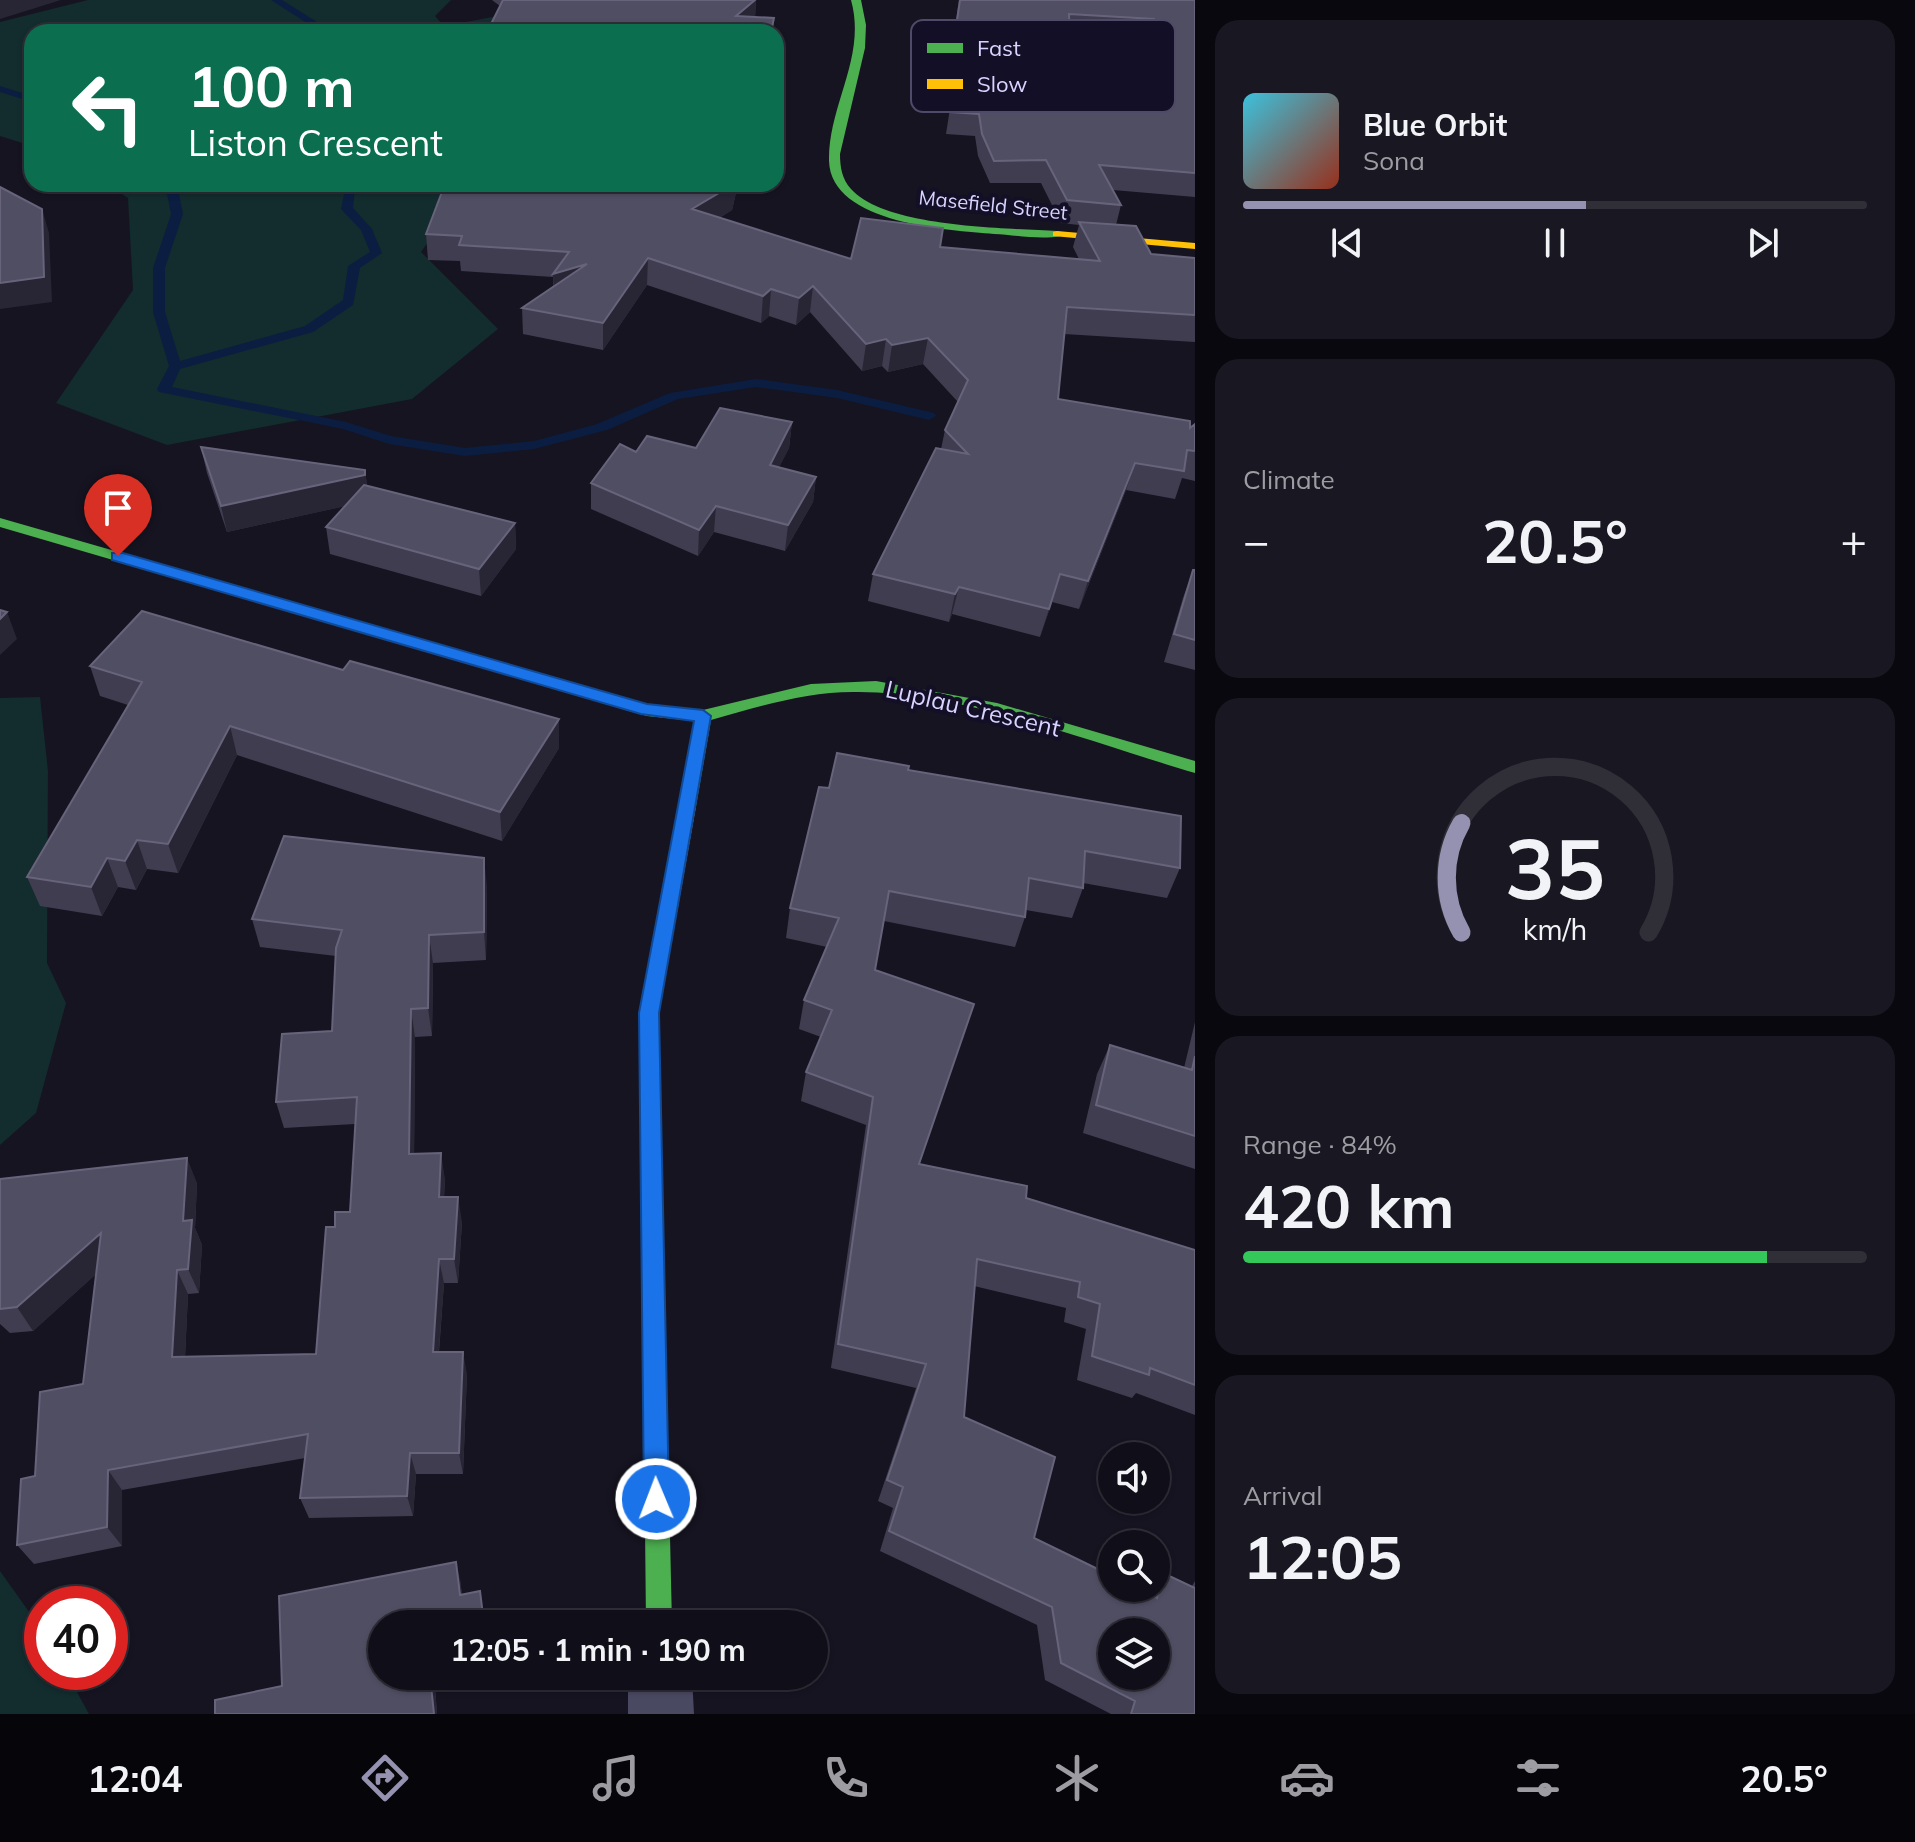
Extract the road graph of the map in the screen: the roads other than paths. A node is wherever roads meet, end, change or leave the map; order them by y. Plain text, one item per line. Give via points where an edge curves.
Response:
1 (856, 0) edge
2 (1195, 246) edge
3 (0, 522) edge
4 (703, 716) junction
5 (1195, 767) edge
6 (659, 1610) edge
7 (660, 1690) edge
8 (661, 1714) edge

1 - 2 street, Masefield Street via 865,26 837,142 836,173 850,195 884,213 932,224
3 - 4 street via 647,710
4 - 5 street, Luplau Crescent via 799,691 875,687 987,708
4 - 6 street via 649,1013
7 - 8 street

